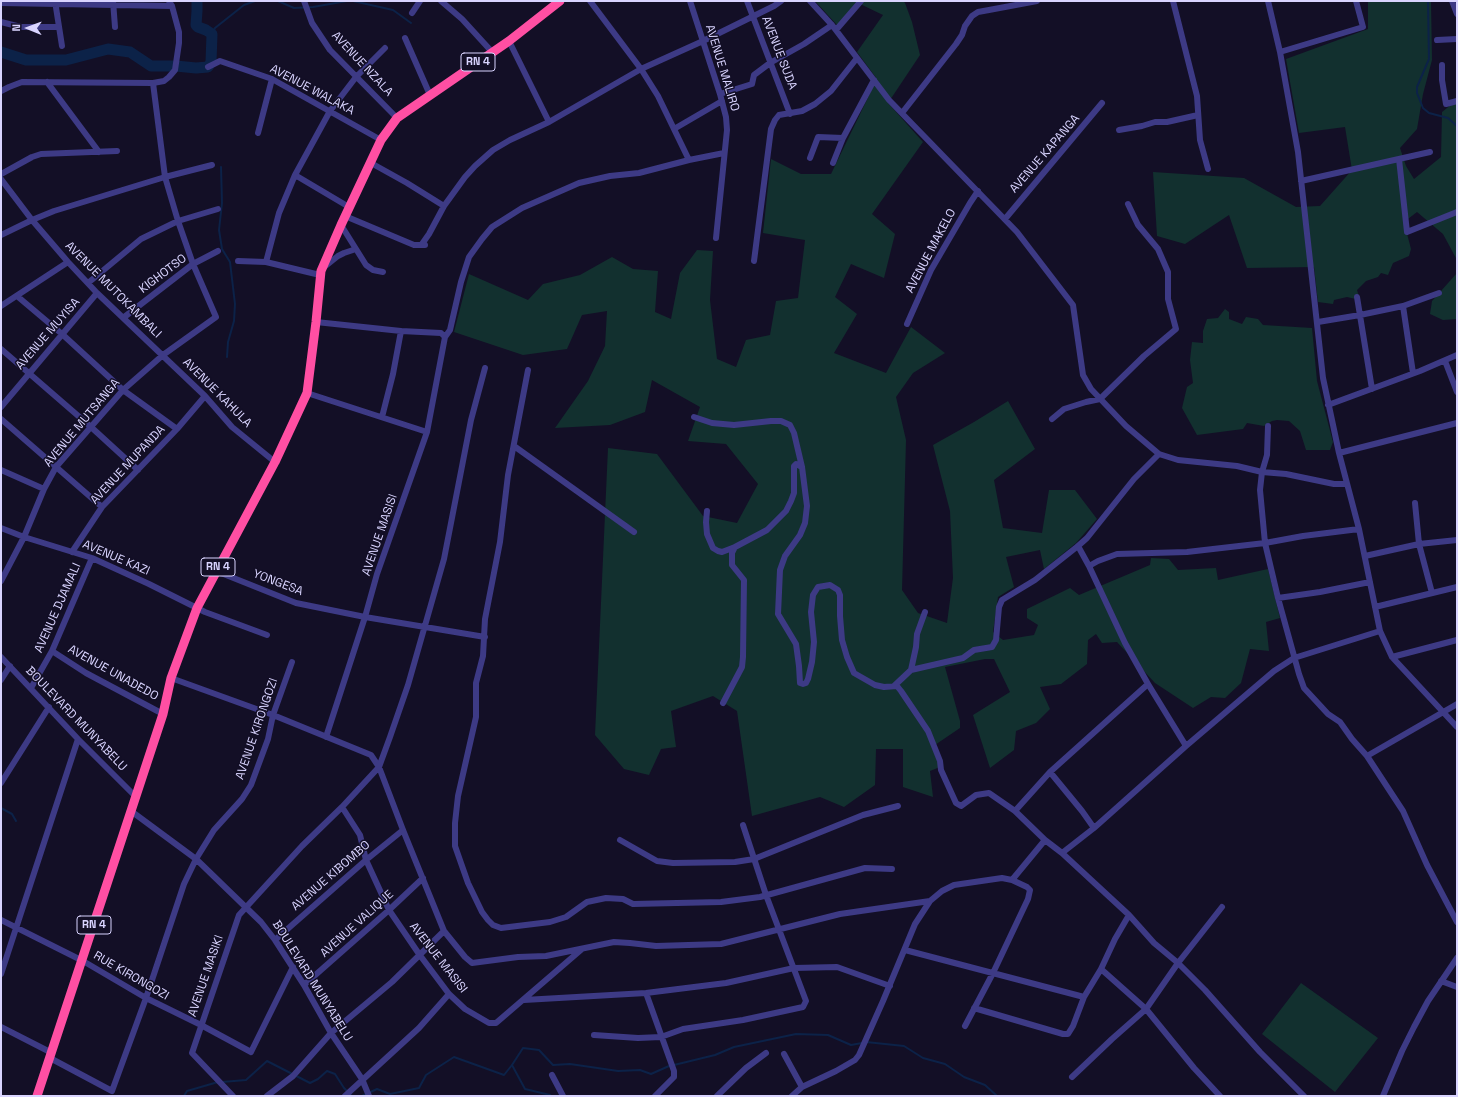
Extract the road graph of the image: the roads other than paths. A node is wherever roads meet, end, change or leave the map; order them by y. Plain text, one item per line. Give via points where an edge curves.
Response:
1 (420, 1) edge
2 (440, 1) edge
3 (590, 1) edge
4 (690, 1) edge
5 (747, 1) edge
6 (781, 1) edge
7 (810, 1) edge
8 (861, 1) edge
9 (1037, 1) edge
10 (1173, 1) edge
11 (1270, 1) edge
12 (1356, 1) edge
13 (1452, 1) edge
14 (1, 2) edge
15 (558, 2) edge
16 (56, 3) edge
17 (113, 3) edge
18 (170, 4) edge
19 (306, 6) edge
20 (412, 13) dead end
21 (1457, 14) edge
22 (752, 16) junction
23 (1, 22) edge
24 (832, 25) junction
25 (59, 27) junction
26 (115, 27) dead end
27 (836, 30) junction
28 (405, 38) dead end
29 (1457, 39) edge
30 (1437, 40) dead end
31 (509, 41) junction
32 (703, 41) junction
33 (62, 46) dead end
34 (385, 48) dead end
35 (493, 52) junction
36 (1280, 52) junction
37 (857, 58) junction
38 (770, 63) junction
39 (1442, 65) dead end
40 (208, 67) dead end
41 (641, 69) junction
42 (356, 77) junction
43 (272, 79) junction
44 (874, 80) junction
45 (47, 82) junction
46 (152, 83) junction
47 (1, 91) edge
48 (720, 94) junction
49 (430, 95) junction
50 (722, 101) junction
51 (1457, 101) edge
52 (1102, 103) dead end
53 (330, 111) junction
54 (902, 113) junction
55 (790, 114) junction
56 (1198, 115) junction
57 (397, 118) junction
58 (549, 122) junction
59 (674, 129) junction
60 (1119, 130) dead end
61 (258, 133) dead end
62 (843, 138) junction
63 (381, 140) junction
64 (117, 151) dead end
65 (99, 152) junction
66 (1430, 152) dead end
67 (724, 153) junction
68 (810, 158) dead end
69 (1399, 159) junction
70 (689, 160) junction
71 (371, 163) junction
72 (834, 163) dead end
73 (212, 165) dead end
74 (1208, 169) dead end
75 (1, 174) edge
76 (295, 175) junction
77 (166, 177) junction
78 (1, 179) edge
79 (1301, 181) junction
80 (978, 191) junction
81 (1128, 204) dead end
82 (444, 206) junction
83 (349, 207) junction
84 (218, 209) dead end
85 (1457, 212) edge
86 (345, 216) junction
87 (1005, 219) junction
88 (32, 220) junction
89 (178, 221) junction
90 (340, 225) junction
91 (1, 235) edge
92 (716, 238) dead end
93 (356, 249) junction
94 (218, 251) dead end
95 (238, 261) dead end
96 (68, 262) junction
97 (266, 262) junction
98 (754, 262) dead end
99 (193, 264) junction
100 (382, 272) dead end
101 (320, 273) junction
102 (88, 283) junction
103 (1439, 292) dead end
104 (97, 293) junction
105 (16, 296) junction
106 (1357, 297) dead end
107 (1, 306) edge
108 (1403, 306) junction
109 (1360, 316) junction
110 (123, 318) junction
111 (316, 322) junction
112 (1318, 322) junction
113 (907, 324) dead end
114 (401, 331) junction
115 (62, 334) junction
116 (445, 337) junction
117 (1, 349) edge
118 (163, 355) junction
119 (1457, 355) edge
120 (1445, 361) junction
121 (486, 368) dead end
122 (528, 370) dead end
123 (29, 373) junction
124 (1413, 373) junction
125 (1372, 389) junction
126 (123, 390) junction
127 (1457, 392) edge
128 (307, 393) junction
129 (205, 396) junction
130 (1100, 399) junction
131 (1328, 405) junction
132 (1, 407) edge
133 (382, 417) junction
134 (694, 417) dead end
135 (1, 418) edge
136 (1052, 419) dead end
137 (1457, 423) edge
138 (1268, 426) dead end
139 (91, 427) junction
140 (177, 429) junction
141 (427, 432) junction
142 (514, 446) junction
143 (1339, 453) junction
144 (1159, 454) junction
145 (275, 462) junction
146 (56, 467) junction
147 (802, 467) junction
148 (1, 470) edge
149 (138, 470) junction
150 (1262, 472) junction
151 (1347, 484) junction
152 (44, 489) junction
153 (1415, 503) dead end
154 (102, 507) junction
155 (707, 511) dead end
156 (1, 528) edge
157 (1359, 529) junction
158 (634, 532) dead end
159 (24, 537) junction
160 (1457, 540) edge
161 (1265, 543) junction
162 (1419, 544) junction
163 (1078, 546) junction
164 (735, 547) junction
165 (72, 552) junction
166 (1365, 556) junction
167 (92, 558) junction
168 (1089, 566) junction
169 (216, 570) junction
170 (1, 582) edge
171 (1370, 582) junction
172 (1457, 587) edge
173 (1432, 593) junction
174 (1278, 598) junction
175 (1375, 607) junction
176 (197, 608) junction
177 (925, 612) dead end
178 (366, 618) junction
179 (425, 628) junction
180 (1380, 631) junction
181 (267, 635) dead end
182 (484, 637) junction
183 (1457, 640) edge
184 (52, 651) junction
185 (1, 657) edge
186 (1392, 657) junction
187 (1294, 658) junction
188 (292, 662) dead end
189 (10, 666) junction
190 (912, 670) junction
191 (171, 678) junction
192 (1, 680) edge
193 (1148, 684) junction
194 (894, 686) junction
195 (31, 688) junction
196 (723, 703) dead end
197 (1457, 704) edge
198 (49, 707) junction
199 (1442, 711) junction
200 (163, 714) junction
201 (273, 715) junction
202 (1457, 727) edge
203 (326, 737) junction
204 (78, 739) junction
205 (1186, 746) junction
206 (1367, 756) junction
207 (379, 766) junction
208 (1050, 772) junction
209 (1, 783) edge
210 (136, 797) junction
211 (898, 806) dead end
212 (342, 808) junction
213 (131, 811) junction
214 (1015, 811) junction
215 (743, 825) dead end
216 (1094, 828) junction
217 (403, 830) junction
218 (620, 840) dead end
219 (1045, 840) junction
220 (1062, 853) junction
221 (196, 859) junction
222 (754, 859) junction
223 (366, 860) junction
224 (892, 869) dead end
225 (423, 878) junction
226 (1012, 880) junction
227 (766, 895) junction
228 (930, 901) junction
229 (245, 907) junction
230 (1222, 907) dead end
231 (389, 910) junction
232 (1129, 915) junction
233 (1, 920) edge
234 (1457, 922) edge
235 (17, 928) junction
236 (779, 930) junction
237 (444, 931) junction
238 (275, 940) junction
239 (582, 949) junction
240 (905, 950) junction
241 (419, 954) junction
242 (1457, 958) edge
243 (83, 961) junction
244 (1178, 963) junction
245 (293, 967) junction
246 (794, 968) junction
247 (1101, 969) junction
248 (993, 973) junction
249 (1, 974) edge
250 (1441, 981) junction
251 (304, 985) junction
252 (890, 986) junction
253 (1457, 987) edge
254 (646, 993) junction
255 (449, 994) junction
256 (1084, 997) junction
257 (146, 998) junction
258 (524, 1000) junction
259 (974, 1008) junction
260 (1146, 1009) junction
261 (201, 1025) junction
262 (965, 1026) dead end
263 (1, 1027) edge
264 (331, 1033) junction
265 (594, 1035) dead end
266 (661, 1037) junction
267 (766, 1053) dead end
268 (784, 1054) dead end
269 (51, 1056) junction
270 (552, 1075) dead end
271 (1072, 1077) dead end
272 (362, 1079) junction
273 (802, 1087) junction
274 (368, 1093) edge
275 (346, 1095) edge
276 (38, 1096) edge
277 (233, 1096) edge
278 (267, 1096) edge
279 (563, 1096) edge
280 (655, 1096) edge
281 (717, 1096) edge
282 (792, 1096) edge
283 (1220, 1096) edge
284 (1304, 1096) edge
285 (1383, 1096) edge

1 - 20 street
2 - 35 street via 462,19
3 - 41 street
4 - 32 street, AVENUE MALIRO
5 - 22 street, AVENUE SUDA
6 - 22 street
7 - 24 street
8 - 27 street
9 - 54 street via 978,12 972,16 956,44
10 - 56 street via 1197,96
11 - 36 street
12 - 36 street via 1363,28
13 - 21 street
14 - 16 street
15 - 31 highway, RN 4
16 - 17 street
16 - 25 street
17 - 18 street
17 - 26 street
18 - 46 street via 179,32 178,61 169,78
19 - 42 street, AVENUE NZALA via 312,23 330,50
22 - 32 street
22 - 38 street, AVENUE SUDA
23 - 25 street via 20,27
24 - 27 street
24 - 38 street
25 - 33 street
27 - 37 street
28 - 49 street
29 - 30 street
31 - 35 highway, RN 4
31 - 58 street
32 - 41 street
32 - 48 street, AVENUE MALIRO
34 - 42 street
35 - 49 highway, RN 4
36 - 79 street
37 - 44 street
37 - 55 street via 824,97 809,108
38 - 48 street via 754,75 752,84
38 - 55 street, AVENUE SUDA
39 - 51 street via 1446,104
40 - 43 street, AVENUE WALAKA via 220,61
41 - 58 street
41 - 59 street
42 - 53 street
42 - 57 street, AVENUE NZALA
43 - 53 street, AVENUE WALAKA
43 - 61 street
44 - 54 street
44 - 62 street
45 - 46 street
45 - 47 street via 22,82
45 - 65 street
46 - 77 street
48 - 50 street, AVENUE MALIRO
49 - 57 highway, RN 4
50 - 59 street
50 - 67 street, AVENUE MALIRO via 727,130
52 - 87 street, AVENUE KAPANGA
53 - 63 street, AVENUE WALAKA
53 - 76 street
54 - 80 street
55 - 98 street via 779,115 771,129
56 - 60 street
56 - 74 street via 1200,140
57 - 63 highway, RN 4
58 - 82 street via 493,150 465,177
59 - 70 street
62 - 68 street via 818,137
62 - 72 street
63 - 71 highway, RN 4
64 - 65 street
65 - 75 street via 41,154
66 - 69 street
67 - 70 street, AVENUE MASISI
67 - 92 street, AVENUE MALIRO
69 - 79 street
69 - 85 street via 1407,232
70 - 116 street, AVENUE MASISI via 640,173 579,183 522,208 492,227 469,257 450,330
71 - 82 street
71 - 83 highway, RN 4
73 - 77 street
76 - 83 street
76 - 97 street via 278,213
77 - 88 street
77 - 89 street
78 - 88 street, AVENUE MUTOKAMBALI
79 - 112 street
80 - 87 street
80 - 113 street, AVENUE MAKELO via 931,270
81 - 130 street via 1138,224 1158,249 1168,272 1168,299 1176,329
82 - 86 street via 422,244 425,245 414,245
83 - 86 highway, RN 4
84 - 89 street
86 - 90 highway, RN 4
87 - 130 street via 1073,304 1083,375
88 - 91 street
88 - 96 street, AVENUE MUTOKAMBALI
89 - 99 street
89 - 102 street via 141,239
90 - 93 street
90 - 101 highway, RN 4
93 - 100 street via 366,265
93 - 101 street via 338,256
94 - 99 street, KIGHOTSO
95 - 97 street
96 - 102 street, AVENUE MUTOKAMBALI
96 - 105 street
97 - 101 street
99 - 110 street, KIGHOTSO
99 - 118 street, AVENUE MUTOKAMBALI via 216,317
101 - 111 highway, RN 4
102 - 104 street, AVENUE MUTOKAMBALI
103 - 108 street
104 - 110 street, AVENUE MUTOKAMBALI
104 - 115 street, AVENUE MUYISA
105 - 107 street
105 - 115 street
106 - 109 street
108 - 109 street
108 - 124 street
109 - 112 street
109 - 125 street
110 - 118 street, AVENUE MUTOKAMBALI
111 - 114 street
111 - 128 highway, RN 4
112 - 131 street
114 - 116 street via 441,333
114 - 133 street
115 - 123 street, AVENUE MUYISA
115 - 126 street
116 - 141 street, AVENUE MASISI
117 - 123 street
118 - 126 street, AVENUE MUTSANGA
118 - 129 street, AVENUE KAHULA
119 - 120 street
120 - 124 street
120 - 127 street
121 - 179 street via 472,420 444,559
122 - 142 street
123 - 132 street, AVENUE MUYISA
123 - 139 street
124 - 125 street
125 - 131 street
126 - 139 street, AVENUE MUTSANGA
126 - 140 street
128 - 133 street
128 - 145 highway, RN 4
129 - 140 street, AVENUE MUPANDA
129 - 145 street, AVENUE KAHULA via 232,427
130 - 136 street via 1064,409
130 - 144 street via 1126,426
131 - 143 street
133 - 141 street
134 - 147 street via 712,423 734,425 770,421 781,421 790,425
135 - 146 street
137 - 143 street
138 - 150 street via 1267,455
139 - 146 street, AVENUE MUTSANGA
139 - 149 street
140 - 149 street, AVENUE MUPANDA
141 - 178 street, AVENUE MASISI via 377,574
142 - 158 street
142 - 182 street
143 - 151 street
144 - 150 street via 1178,460 1237,466
144 - 163 street via 1134,478
145 - 169 highway, RN 4
146 - 152 street, AVENUE MUTSANGA
146 - 154 street
147 - 164 street via 796,464 794,466 794,493 786,511 767,530
147 - 194 street via 807,506 805,523 800,535 784,556 780,570 778,614 796,644 800,683 806,683 812,662 813,595 818,587 830,584 840,595 842,640 854,673 875,685
148 - 152 street
149 - 154 street, AVENUE MUPANDA
150 - 151 street
150 - 161 street via 1260,490
151 - 157 street
152 - 159 street, AVENUE MUTSANGA
153 - 162 street
154 - 165 street, AVENUE MUPANDA
155 - 164 street via 707,534 714,548 722,552
156 - 159 street, AVENUE KAZI
157 - 161 street
157 - 166 street
159 - 165 street, AVENUE KAZI
159 - 170 street, AVENUE MUTSANGA
160 - 162 street
161 - 168 street via 1187,552 1117,554
161 - 174 street
162 - 166 street
162 - 173 street
163 - 168 street
163 - 190 street via 1034,580 1002,600 996,640 992,647 974,650 963,658
164 - 196 street via 732,565 744,580 743,657 742,667
165 - 167 street, AVENUE KAZI
166 - 171 street
167 - 176 street, AVENUE KAZI
167 - 184 street, AVENUE DJAMALI
168 - 193 street via 1125,643
169 - 176 highway, RN 4
169 - 178 street, YONGESA via 296,603
171 - 174 street
171 - 175 street
172 - 173 street
173 - 175 street
174 - 187 street
175 - 180 street
176 - 181 street, AVENUE KAZI
176 - 191 highway, RN 4
177 - 190 street via 917,634
178 - 179 street, YONGESA
178 - 203 street, AVENUE MASISI
179 - 182 street, YONGESA
179 - 207 street
180 - 186 street
180 - 187 street
182 - 227 street via 483,656 476,683 476,717 458,796 455,846 468,883 482,912 493,926 501,928 559,920 587,902 606,898 623,899 633,904 720,902
183 - 186 street
184 - 195 street, AVENUE DJAMALI
184 - 200 street, AVENUE UNADEDO via 86,673
185 - 189 street, BOULEVARD MUNYABELU
186 - 199 street
187 - 205 street
187 - 206 street via 1304,688 1328,714 1340,722
188 - 201 street, AVENUE KIRONGOZI
189 - 192 street
189 - 195 street, BOULEVARD MUNYABELU
190 - 194 street
191 - 200 highway, RN 4
191 - 201 street, AVENUE MASISI
193 - 205 street
193 - 208 street
194 - 214 street via 899,688 928,731 941,770 956,803 961,806 976,795 990,793
195 - 198 street, BOULEVARD MUNYABELU
197 - 199 street
198 - 204 street, BOULEVARD MUNYABELU
198 - 209 street
199 - 202 street
199 - 206 street
200 - 210 highway, RN 4
201 - 203 street, AVENUE MASISI
201 - 221 street, AVENUE KIRONGOZI via 268,739 251,785 214,830
203 - 207 street, AVENUE MASISI via 371,755
204 - 210 street, BOULEVARD MUNYABELU
204 - 235 street
205 - 216 street
206 - 234 street via 1403,811 1427,865
207 - 212 street, AVENUE MASIKI
207 - 217 street, AVENUE MASISI
208 - 214 street
208 - 216 street
210 - 213 highway, RN 4
211 - 222 street via 863,815
212 - 223 street, AVENUE MASISI via 360,835
212 - 229 street, AVENUE MASIKI
213 - 221 street, BOULEVARD MUNYABELU
213 - 243 highway, RN 4
214 - 219 street
215 - 222 street
216 - 220 street
217 - 223 street, AVENUE KIBOMBO
217 - 225 street, AVENUE MASISI
218 - 222 street via 657,861 735,862
219 - 220 street
219 - 226 street
220 - 232 street
221 - 229 street, BOULEVARD MUNYABELU
221 - 257 street, AVENUE KIRONGOZI via 184,884
222 - 227 street
223 - 231 street, AVENUE MASISI
223 - 238 street, AVENUE KIBOMBO
224 - 227 street via 865,868
225 - 231 street, AVENUE VALIQUE
225 - 237 street, AVENUE MASISI
226 - 228 street via 1002,878 954,885
226 - 248 street via 1030,890
227 - 236 street
228 - 236 street via 840,914
228 - 240 street via 914,924
229 - 238 street, BOULEVARD MUNYABELU
229 - 261 street, AVENUE MASIKI via 239,915
230 - 244 street
231 - 241 street, AVENUE MASISI
231 - 251 street, AVENUE VALIQUE
232 - 244 street via 1154,943
232 - 247 street
233 - 235 street, RUE KIRONGOZI
235 - 243 street, RUE KIRONGOZI
235 - 249 street
236 - 239 street via 720,944 656,946 614,942
236 - 246 street
237 - 239 street, AVENUE MASISI via 472,963 546,956
237 - 241 street
238 - 245 street, BOULEVARD MUNYABELU
239 - 258 street, AVENUE MASISI
240 - 248 street
240 - 252 street
241 - 255 street, AVENUE MASISI
241 - 264 street via 392,982
242 - 250 street
243 - 257 street, RUE KIRONGOZI
243 - 269 highway, RN 4
244 - 260 street
244 - 284 street
245 - 251 street, BOULEVARD MUNYABELU
245 - 261 street, RUE KIRONGOZI via 250,1052
246 - 252 street via 838,967
246 - 254 street via 726,983
246 - 266 street via 806,1001 803,1008 683,1029
247 - 256 street
247 - 260 street
248 - 256 street
248 - 259 street
250 - 253 street
250 - 285 street via 1408,1039
251 - 264 street, BOULEVARD MUNYABELU
252 - 273 street via 855,1060
254 - 258 street
254 - 266 street
255 - 258 street, AVENUE MASISI via 465,1009 492,1024 496,1024
255 - 272 street via 419,1028
256 - 259 street via 1068,1034
257 - 261 street, RUE KIRONGOZI
257 - 269 street, AVENUE KIRONGOZI via 112,1091
259 - 262 street
260 - 271 street
260 - 283 street
261 - 277 street, AVENUE MASIKI via 192,1054
263 - 269 street
264 - 272 street, BOULEVARD MUNYABELU
264 - 278 street via 295,1074
265 - 266 street
266 - 280 street via 674,1077
267 - 281 street
268 - 273 street
269 - 276 highway, RN 4
270 - 279 street
272 - 274 street, BOULEVARD MUNYABELU
272 - 275 street
273 - 282 street

